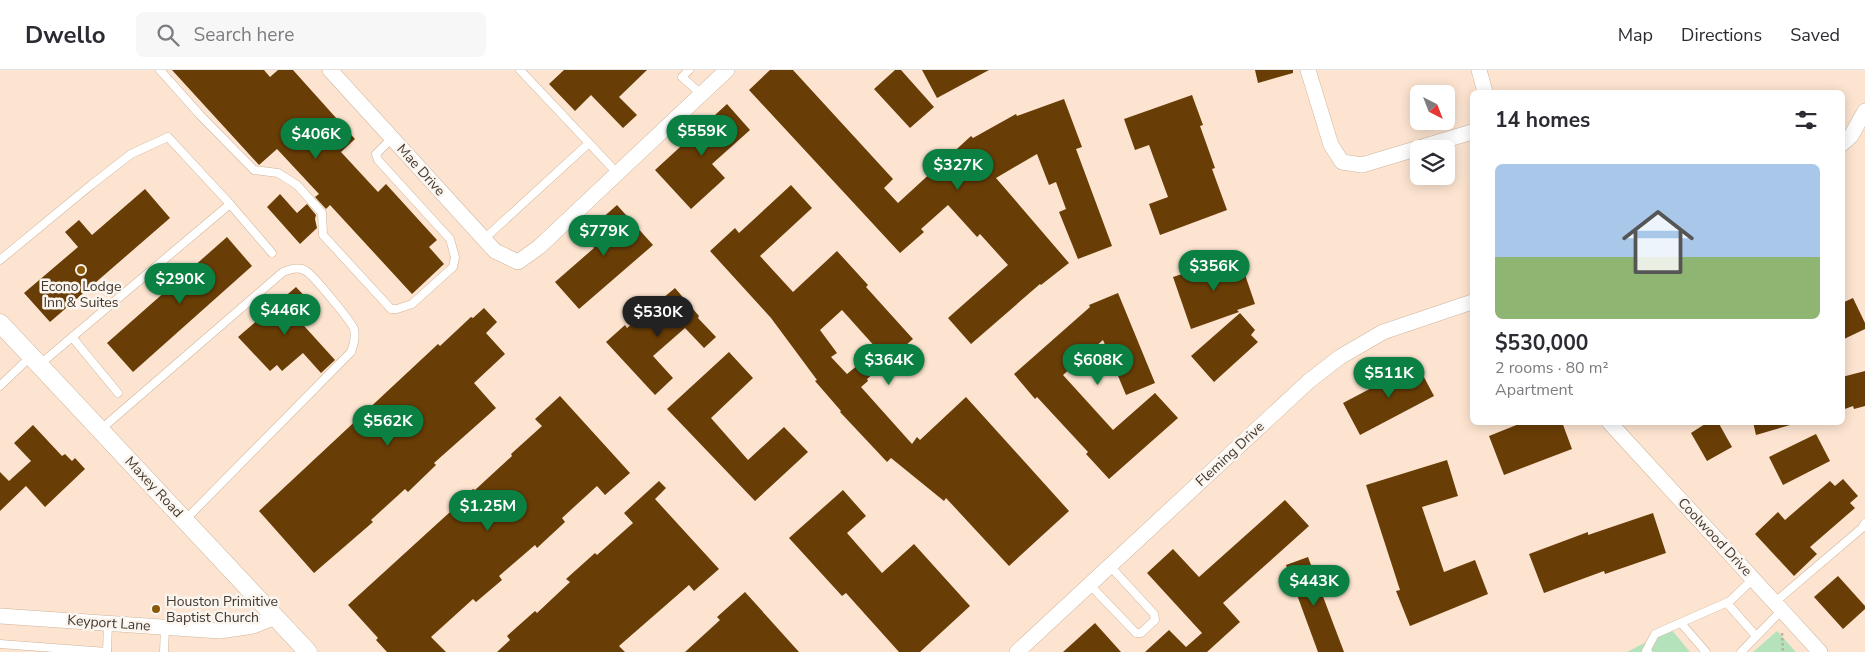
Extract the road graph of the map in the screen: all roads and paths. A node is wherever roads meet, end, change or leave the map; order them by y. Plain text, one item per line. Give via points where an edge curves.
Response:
1 (160, 70) edge
2 (330, 70) edge
3 (520, 70) edge
4 (689, 70) edge
5 (727, 70) edge
6 (1308, 70) edge
7 (1479, 70) edge
8 (1484, 90) edge
9 (701, 94) junction
10 (1865, 111) edge
11 (1470, 133) edge
12 (392, 138) junction
13 (1845, 141) edge
14 (589, 143) junction
15 (618, 173) junction
16 (230, 204) junction
17 (484, 239) junction
18 (272, 253) dead end
19 (0, 260) edge
20 (1470, 303) edge
21 (0, 323) edge
22 (72, 337) junction
23 (35, 360) junction
24 (0, 386) edge
25 (118, 393) dead end
26 (1613, 425) edge
27 (100, 430) junction
28 (185, 520) junction
29 (1865, 524) edge
30 (1110, 565) junction
31 (1753, 579) junction
32 (1089, 584) junction
33 (1727, 603) junction
34 (1776, 611) junction
35 (0, 616) edge
36 (275, 617) junction
37 (108, 623) junction
38 (1681, 623) junction
39 (166, 627) junction
40 (1756, 636) junction
41 (0, 644) edge
42 (107, 652) edge
43 (164, 652) edge
44 (308, 652) edge
45 (1017, 652) edge
46 (1648, 652) edge
47 (1706, 652) edge
48 (1741, 652) edge
49 (1783, 652) edge
50 (1820, 652) edge

1 - 12 lane via 254,170 278,173 297,185 322,213 323,235 392,309 397,310 412,304 453,266 455,257 450,239 378,160 377,151
2 - 12 street, Mae Drive
3 - 14 lane
4 - 9 lane via 682,77
5 - 9 street
6 - 11 street via 1331,145 1342,162 1362,165
7 - 8 street
9 - 15 street
10 - 13 street
12 - 17 street, Mae Drive
14 - 15 lane
14 - 17 lane
15 - 17 street, Mae Drive via 539,247 518,262 495,251
16 - 18 lane
16 - 19 lane via 168,137 131,154
16 - 22 lane
20 - 30 street, Fleming Drive via 1383,332 1340,357 1309,381
21 - 23 street, Maxey Road
22 - 23 lane
22 - 25 lane
23 - 24 lane
23 - 27 street, Maxey Road
26 - 31 street, Coolwood Drive
27 - 28 street, Maxey Road
27 - 28 lane via 283,272 294,268 306,270 350,319 355,340 351,352
28 - 36 street, Maxey Road
29 - 34 lane
30 - 32 street, Fleming Drive
30 - 32 lane via 1154,614 1155,620 1141,633 1136,633
31 - 33 lane
31 - 34 street, Coolwood Drive
32 - 45 street, Fleming Drive
33 - 38 lane
33 - 40 lane
34 - 40 lane
34 - 49 path
34 - 50 street, Coolwood Drive
35 - 37 street, Keyport Lane
36 - 39 street, Keyport Lane via 253,626 220,631
36 - 44 street, Maxey Road
37 - 39 street, Keyport Lane
37 - 42 lane
38 - 46 lane via 1654,634
38 - 47 lane
39 - 43 lane
40 - 48 lane
41 - 42 lane

